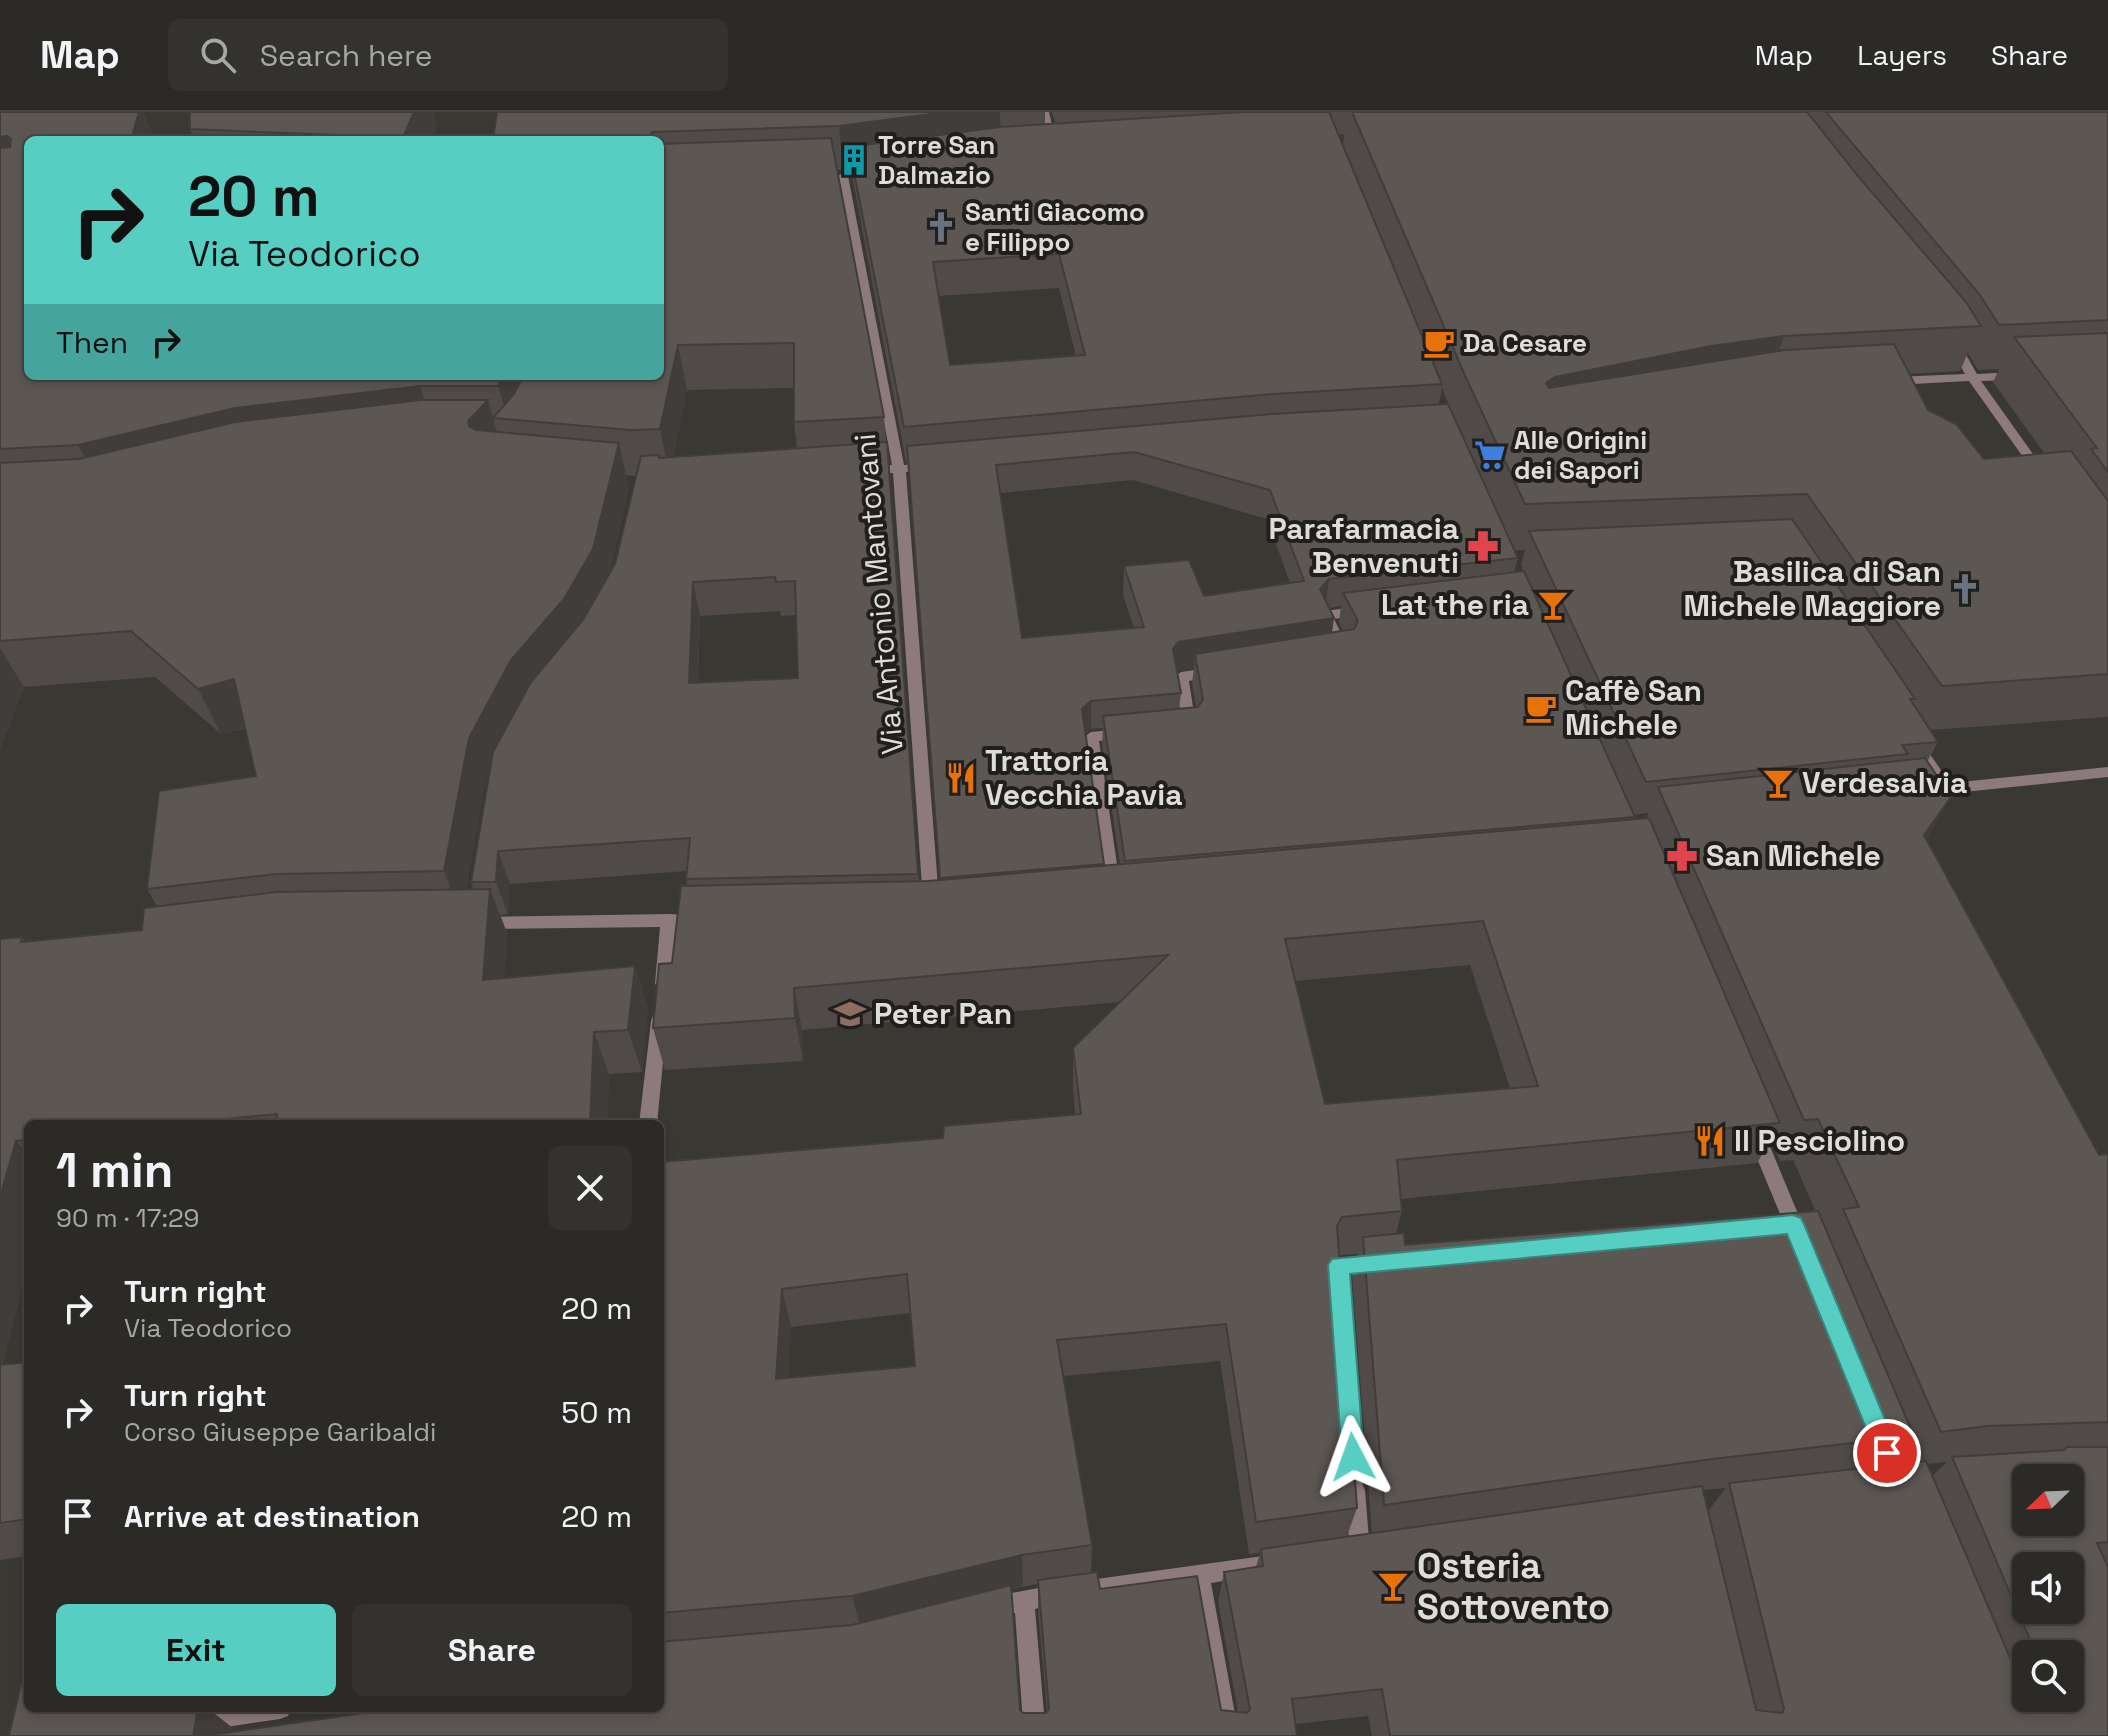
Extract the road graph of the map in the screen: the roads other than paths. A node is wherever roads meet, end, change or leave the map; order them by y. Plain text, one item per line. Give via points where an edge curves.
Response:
1 (1044, 112) edge
2 (1070, 150) edge
3 (1041, 151) edge
4 (1055, 151) junction
5 (859, 174) edge
6 (843, 176) junction
7 (828, 177) edge
8 (1944, 333) edge
9 (2033, 375) edge
10 (1973, 378) junction
11 (1886, 381) edge
12 (945, 465) edge
13 (899, 469) junction
14 (853, 472) edge
15 (2045, 480) edge
16 (1371, 610) edge
17 (1329, 654) edge
18 (1225, 670) edge
19 (1176, 730) edge
20 (1133, 733) edge
21 (1909, 734) edge
22 (2108, 772) edge
23 (1946, 789) junction
24 (1915, 792) edge
25 (1114, 898) edge
26 (472, 916) edge
27 (932, 916) edge
28 (669, 920) junction
29 (716, 920) edge
30 (1746, 1110) edge
31 (648, 1120) edge
32 (1805, 1253) edge
33 (1386, 1261) edge
34 (1341, 1297) edge
35 (1354, 1473) edge
36 (1360, 1552) edge
37 (1301, 1560) edge
38 (1199, 1574) junction
39 (1024, 1599) junction
40 (964, 1614) edge
41 (252, 1712) edge
42 (170, 1724) edge
43 (1035, 1736) edge
44 (1228, 1736) edge

1 - 4 street
2 - 4 street
3 - 4 street
5 - 6 street
6 - 7 street
6 - 13 street, Via Antonio Mantovani
8 - 10 street
9 - 10 street
10 - 11 street
10 - 15 street
12 - 13 street
13 - 14 street
13 - 27 street, Via Antonio Mantovani
16 - 17 street via 1325,616 1343,652
18 - 19 street via 1181,677 1190,729
20 - 25 street via 1091,737
21 - 23 street
22 - 23 street
23 - 24 street
26 - 28 street
28 - 29 street
28 - 31 street
30 - 32 street via 1786,1225
33 - 34 street via 1339,1265
35 - 36 street
37 - 38 street
38 - 39 street
38 - 44 street
39 - 40 street
39 - 43 street
41 - 42 street

